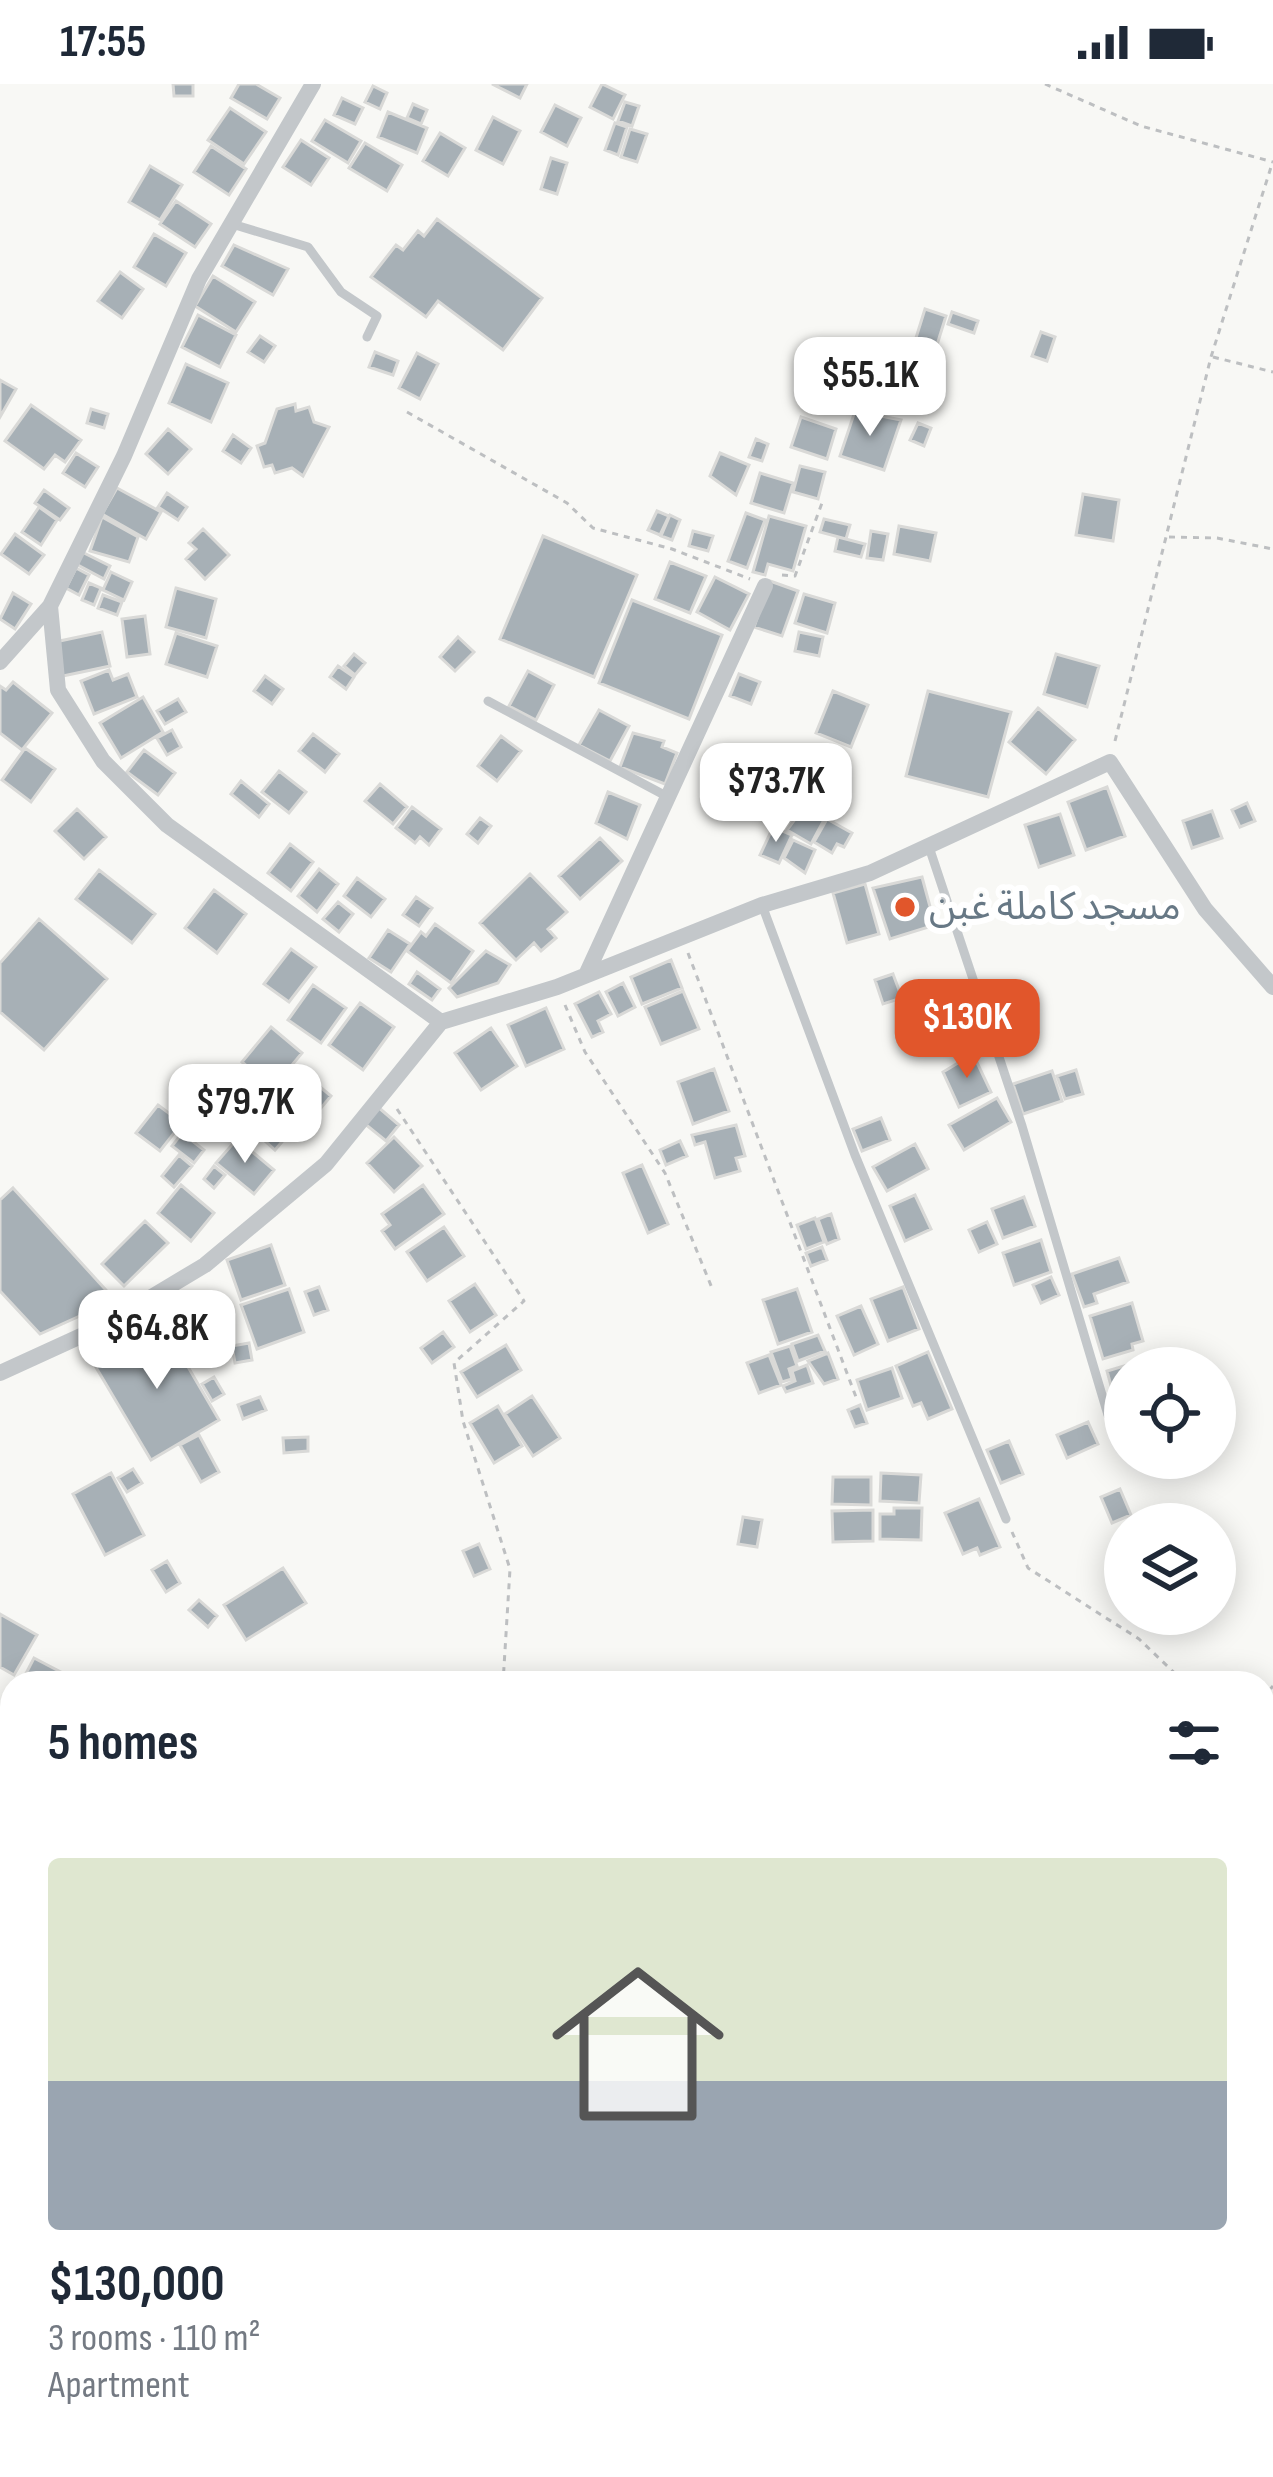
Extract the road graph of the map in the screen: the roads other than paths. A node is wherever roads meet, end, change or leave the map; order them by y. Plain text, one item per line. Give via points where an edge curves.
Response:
1 (313, 84) edge
2 (232, 224) junction
3 (367, 337) dead end
4 (765, 586) road end
5 (50, 606) junction
6 (0, 662) edge
7 (488, 701) dead end
8 (668, 797) junction
9 (928, 847) junction
10 (762, 905) junction
11 (586, 975) junction
12 (1273, 987) edge
13 (440, 1022) junction
14 (0, 1373) edge
15 (1104, 1402) edge
16 (1006, 1519) road end

1 - 2 street
2 - 3 lane via 308,247 341,292 377,316
2 - 5 street via 199,279
4 - 8 street
5 - 6 street
5 - 13 street via 58,690 104,760 167,825
7 - 8 lane
8 - 11 street
9 - 10 street
9 - 12 street via 1110,762 1205,909
9 - 15 lane
10 - 11 street
10 - 16 lane
11 - 13 street
13 - 14 street via 326,1164 205,1265 105,1325

